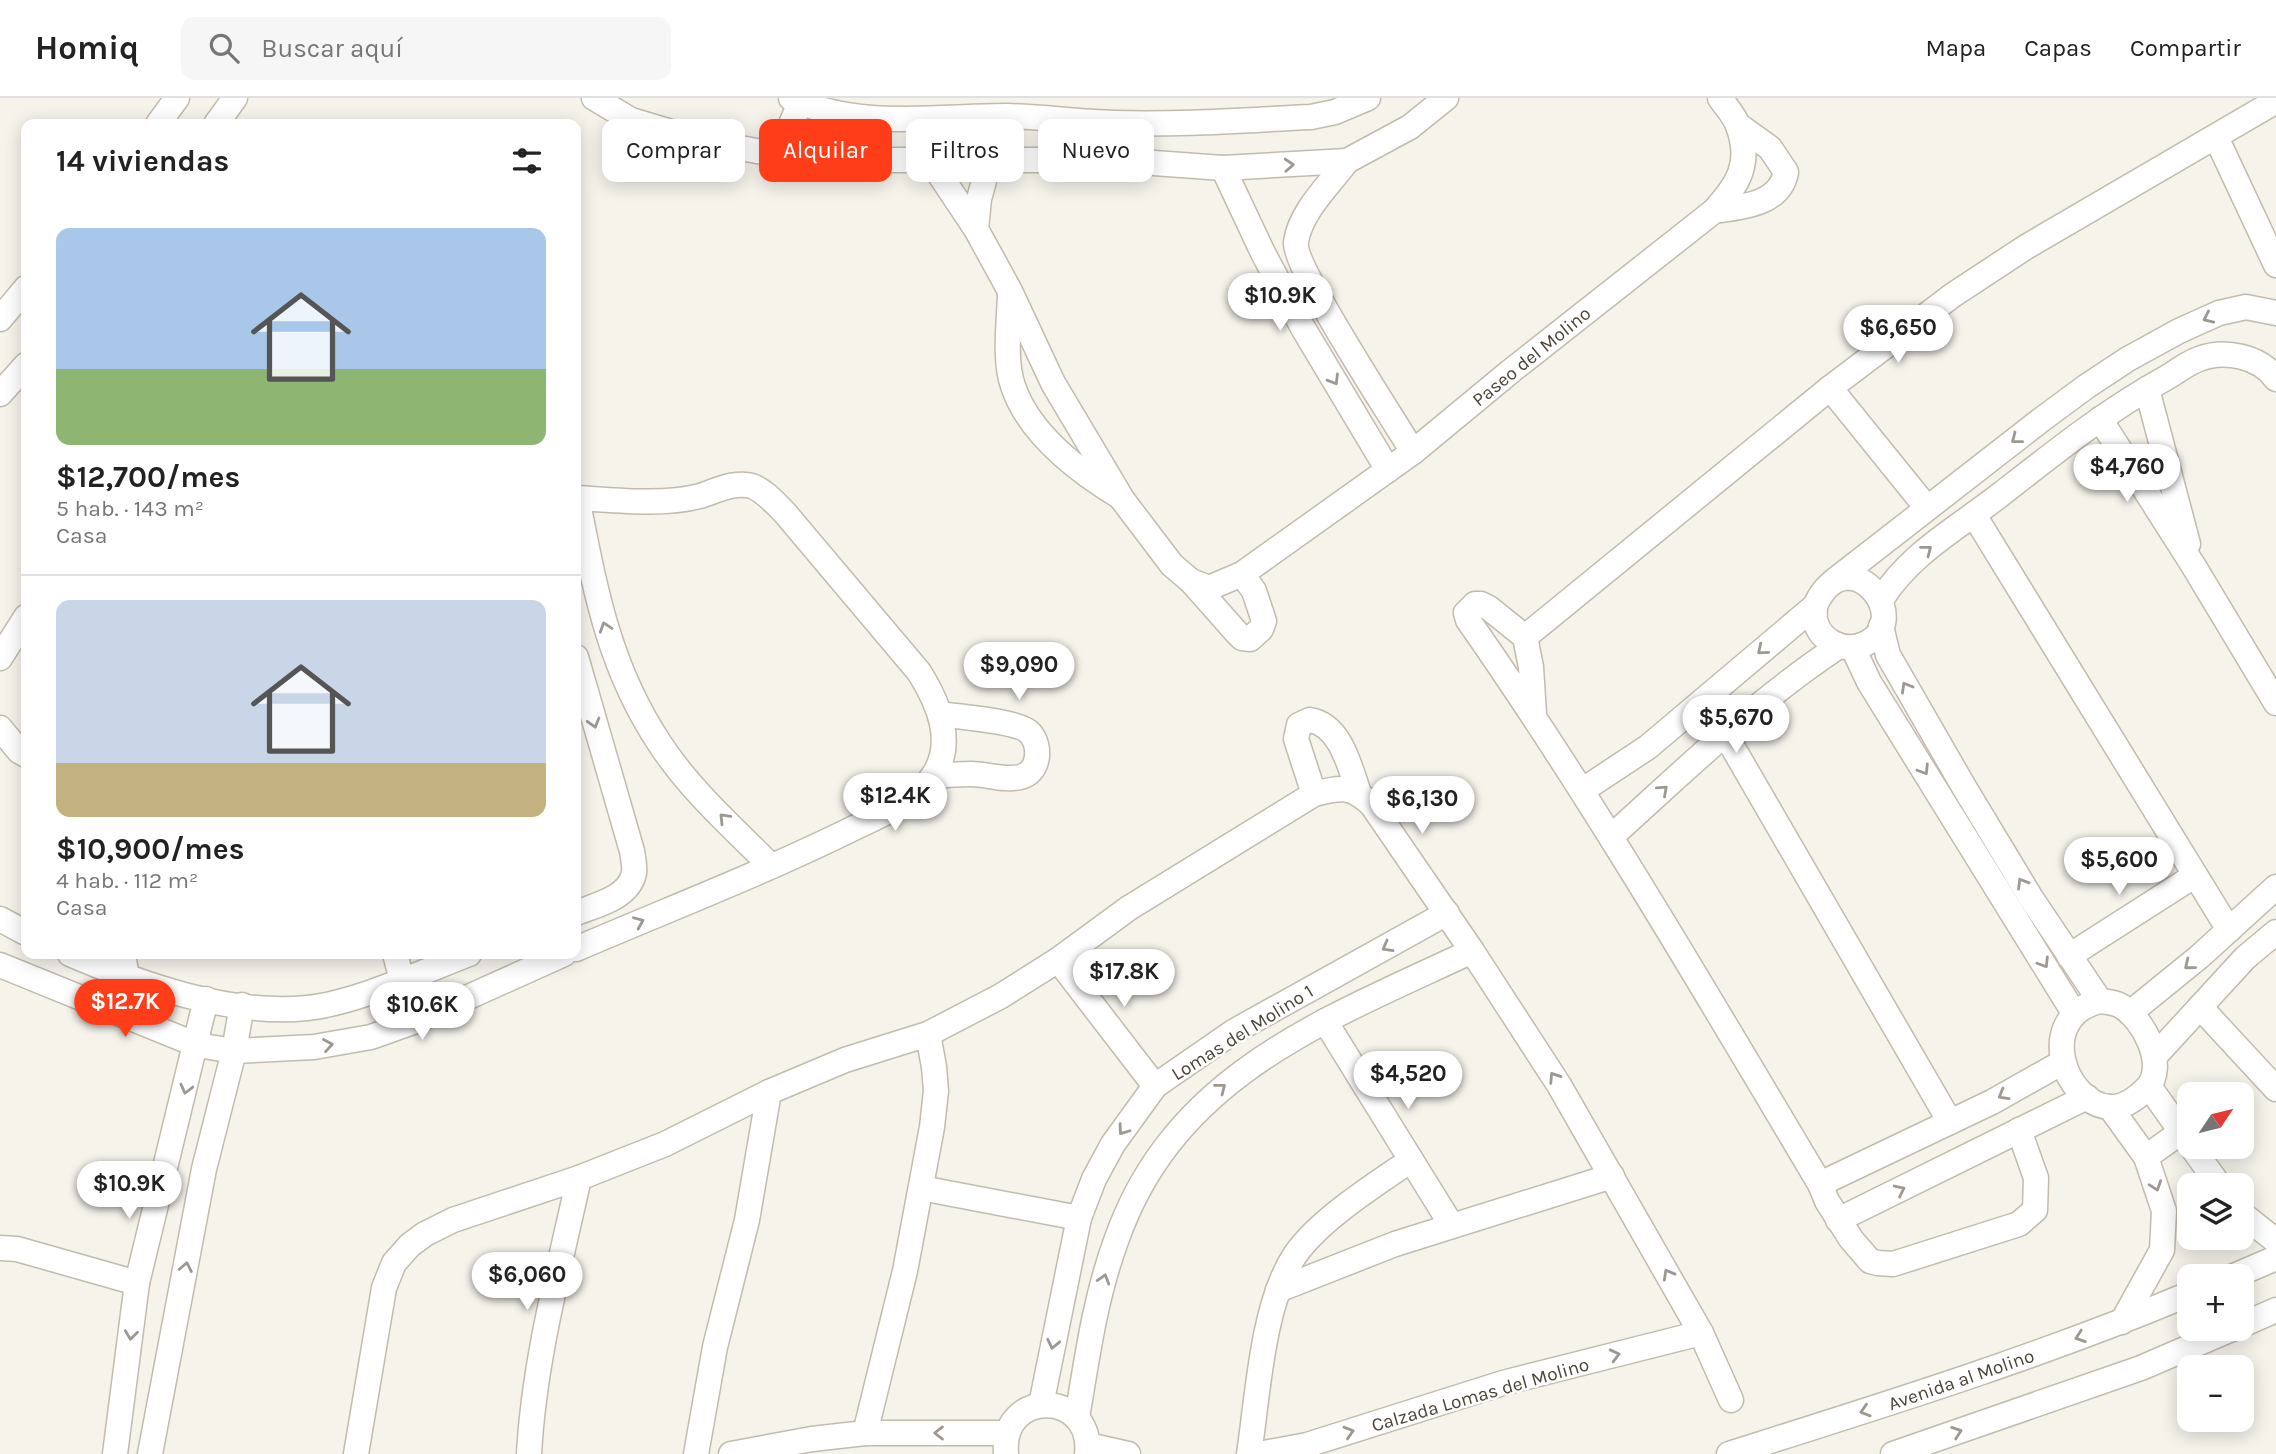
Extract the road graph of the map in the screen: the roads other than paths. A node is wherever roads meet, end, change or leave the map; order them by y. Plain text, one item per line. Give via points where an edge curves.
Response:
1 (177, 98) edge
2 (235, 98) edge
3 (594, 98) edge
4 (1368, 98) edge
5 (1446, 98) edge
6 (1720, 98) edge
7 (798, 99) edge
8 (2276, 101) edge
9 (1312, 108) edge
10 (162, 119) edge
11 (220, 119) edge
12 (791, 119) edge
13 (1053, 119) edge
14 (1154, 124) edge
15 (1738, 125) junction
16 (2216, 136) junction
17 (759, 151) edge
18 (1348, 161) junction
19 (1154, 163) edge
20 (1223, 168) junction
21 (945, 182) edge
22 (984, 182) edge
23 (1714, 212) junction
24 (976, 229) junction
25 (1296, 245) junction
26 (1263, 253) junction
27 (2276, 265) edge
28 (1010, 291) junction
29 (21, 294) edge
30 (2276, 313) edge
31 (0, 319) edge
32 (21, 371) edge
33 (2276, 379) edge
34 (1830, 388) junction
35 (2147, 388) junction
36 (0, 394) edge
37 (2100, 419) junction
38 (1413, 452) junction
39 (1388, 470) junction
40 (581, 498) edge
41 (1122, 499) junction
42 (1927, 508) junction
43 (1974, 515) junction
44 (581, 522) edge
45 (2193, 565) junction
46 (1242, 574) junction
47 (1191, 581) junction
48 (1835, 581) junction
49 (1881, 600) junction
50 (1815, 606) junction
51 (21, 625) edge
52 (1881, 626) junction
53 (1525, 637) junction
54 (1846, 647) junction
55 (0, 658) edge
56 (581, 674) edge
57 (2276, 703) edge
58 (941, 714) junction
59 (1534, 714) junction
60 (0, 728) edge
61 (1725, 734) junction
62 (21, 752) edge
63 (933, 776) junction
64 (1583, 790) junction
65 (1359, 793) junction
66 (1314, 794) junction
67 (1612, 836) junction
68 (771, 866) junction
69 (2194, 876) junction
70 (2276, 887) edge
71 (581, 911) edge
72 (1447, 913) junction
73 (0, 919) edge
74 (21, 930) edge
75 (2229, 930) junction
76 (2276, 932) edge
77 (581, 947) edge
78 (1472, 951) junction
79 (2069, 956) junction
80 (82, 959) edge
81 (123, 959) edge
82 (396, 959) edge
83 (456, 959) edge
84 (553, 959) edge
85 (1058, 960) junction
86 (0, 965) edge
87 (127, 978) junction
88 (402, 979) junction
89 (206, 999) junction
90 (2100, 1001) junction
91 (242, 1005) junction
92 (2200, 1007) junction
93 (2074, 1013) junction
94 (2130, 1013) junction
95 (1325, 1021) junction
96 (412, 1022) junction
97 (928, 1034) junction
98 (197, 1045) junction
99 (234, 1051) junction
100 (2155, 1056) junction
101 (2063, 1062) junction
102 (1155, 1086) junction
103 (2149, 1086) junction
104 (2276, 1089) edge
105 (769, 1092) junction
106 (2087, 1097) junction
107 (2110, 1107) junction
108 (1950, 1122) junction
109 (2177, 1127) edge
110 (2018, 1130) junction
111 (2177, 1145) edge
112 (2146, 1157) junction
113 (1411, 1160) junction
114 (1612, 1176) junction
115 (579, 1178) junction
116 (1819, 1184) junction
117 (921, 1188) junction
118 (1079, 1218) junction
119 (1838, 1220) junction
120 (2254, 1224) edge
121 (1452, 1226) junction
122 (2276, 1241) edge
123 (6, 1245) edge
124 (2276, 1258) edge
125 (2254, 1267) edge
126 (137, 1283) junction
127 (1278, 1290) junction
128 (2177, 1299) edge
129 (2276, 1310) edge
130 (2254, 1320) edge
131 (2122, 1322) junction
132 (1701, 1333) junction
133 (2204, 1341) edge
134 (1731, 1400) dead end
135 (1041, 1405) junction
136 (1077, 1418) junction
137 (865, 1433) junction
138 (1007, 1443) edge
139 (1088, 1449) edge
140 (115, 1454) edge
141 (150, 1454) edge
142 (356, 1454) edge
143 (529, 1454) edge
144 (696, 1454) edge
145 (731, 1454) edge
146 (1128, 1454) edge
147 (1249, 1454) edge
148 (1259, 1454) edge
149 (1729, 1454) edge
150 (1893, 1454) edge

1 - 10 street
2 - 11 street
3 - 17 street via 642,124
4 - 9 street via 1335,112
5 - 18 street via 1410,127
6 - 15 street, Paseo del Molino
7 - 12 street
7 - 13 street via 853,117
8 - 16 street
9 - 14 street
15 - 23 street, Paseo del Molino via 1744,155 1741,171 1734,190
15 - 23 street via 1770,148 1786,172 1784,184 1760,203
16 - 27 street
16 - 34 street via 2026,247 1953,295
20 -> 18 street
18 - 25 street via 1309,211
19 - 20 street
20 - 26 street
21 - 24 street
22 - 24 street
23 - 38 street, Paseo del Molino
24 - 28 street
25 - 26 street
25 - 38 street via 1310,282
26 -> 39 street
28 - 41 street via 1053,383
28 - 41 street via 1012,385 1026,413 1083,475
29 - 31 street
30 -> 42 street via 2246,307 2219,313 2138,354 2087,386
32 - 36 street
33 - 35 street via 2271,371 2241,356 2215,355 2198,359
34 - 42 street
34 - 53 street
35 - 37 street
35 - 45 street
37 - 43 street
37 - 45 street
38 - 39 street, Paseo del Molino
39 - 46 street, Paseo del Molino
40 - 58 street via 665,500 696,497 734,485 751,486 767,495 919,672
41 - 47 street via 1172,565
42 - 48 street
49 -> 43 street via 1904,569
43 - 69 street
68 -> 44 street via 692,785 661,746 631,695 598,604
45 - 57 street
46 - 47 street, Paseo del Molino via 1209,588
46 - 47 street via 1254,591 1264,621 1250,639 1242,638
48 - 49 street via 1862,581 1874,588
48 - 50 street via 1822,591
49 - 52 street
50 - 54 street via 1816,623 1825,638
50 -> 64 street via 1647,747
51 - 55 street
52 - 54 street via 1865,644
79 -> 52 street via 1888,655
53 - 59 street
53 - 59 street via 1481,604 1466,613
54 - 61 street via 1783,685
54 -> 93 street
56 -> 71 street via 632,851 634,872 618,896
58 - 63 street via 944,734
58 - 63 street via 1014,724 1030,732 1037,757 1027,775 1017,778
59 - 64 street
60 - 62 street
67 -> 61 street
61 - 108 street
63 - 68 street via 895,808
64 - 67 street
65 - 66 street via 1340,787
65 - 66 street via 1335,736 1310,720 1299,725 1296,739
65 - 72 street
66 - 85 street via 1129,908
67 - 116 street
77 -> 68 street
69 - 75 street
69 - 79 street
70 - 75 street
72 - 78 street
72 -> 102 street, Lomas del Molino 1 via 1233,1032
73 - 74 street
75 -> 94 street
76 - 92 street
78 - 95 street, Lomas del Molino 1
114 -> 78 street
79 - 90 street
80 - 87 street
81 - 87 street
82 - 88 street
83 - 88 street
84 - 96 street
85 - 97 street
85 - 102 street
86 - 98 street
87 - 89 street
88 - 91 street via 359,996 308,1008
88 - 96 street
89 - 91 street
89 - 98 street
90 - 93 street via 2085,1004
90 - 94 street
91 - 99 street
92 - 100 street
92 - 104 street
93 - 101 street via 2061,1038
94 - 100 street
95 - 113 street
136 -> 95 street, Lomas del Molino 1 via 1098,1300 1116,1239 1165,1147 1213,1095 1264,1056
99 -> 96 street via 314,1047 371,1037
97 - 105 street via 845,1060
97 - 117 street via 936,1091
98 - 99 street
98 -> 126 street
141 -> 99 street via 204,1169
100 - 103 street
101 - 106 street
101 -> 108 street
102 -> 118 street, Lomas del Molino 1 via 1113,1144
103 - 107 street via 2132,1100
103 - 109 street
105 - 115 street via 665,1144
105 - 144 street via 747,1220 715,1347
106 - 107 street
106 - 110 street
107 - 112 street
108 - 116 street
119 -> 110 street
110 - 119 street via 2036,1178 2037,1194 2035,1210 2019,1224 1894,1264 1870,1261
111 - 112 street
112 -> 131 street via 2164,1211 2162,1250
113 - 121 street
113 - 127 street via 1332,1218 1295,1255
114 - 121 street
132 -> 114 street
115 - 142 street via 453,1220 425,1234 394,1263 384,1288
115 - 143 street via 542,1350
116 - 119 street
117 - 118 street
117 - 137 street
118 -> 135 street, Lomas del Molino 1
120 - 122 street
121 - 127 street
123 - 126 street
124 - 125 street
126 -> 140 street
127 - 147 street
128 - 131 street, Avenida al Molino
129 - 130 street
131 -> 149 street, Avenida al Molino via 1895,1402
132 - 134 street
148 -> 132 street, Calzada Lomas del Molino via 1307,1445 1503,1383
150 -> 133 street via 2141,1368
135 - 136 street via 1054,1405
135 - 138 street via 1014,1419
136 - 139 street via 1085,1430
138 -> 137 street
137 - 145 street
139 - 146 street

